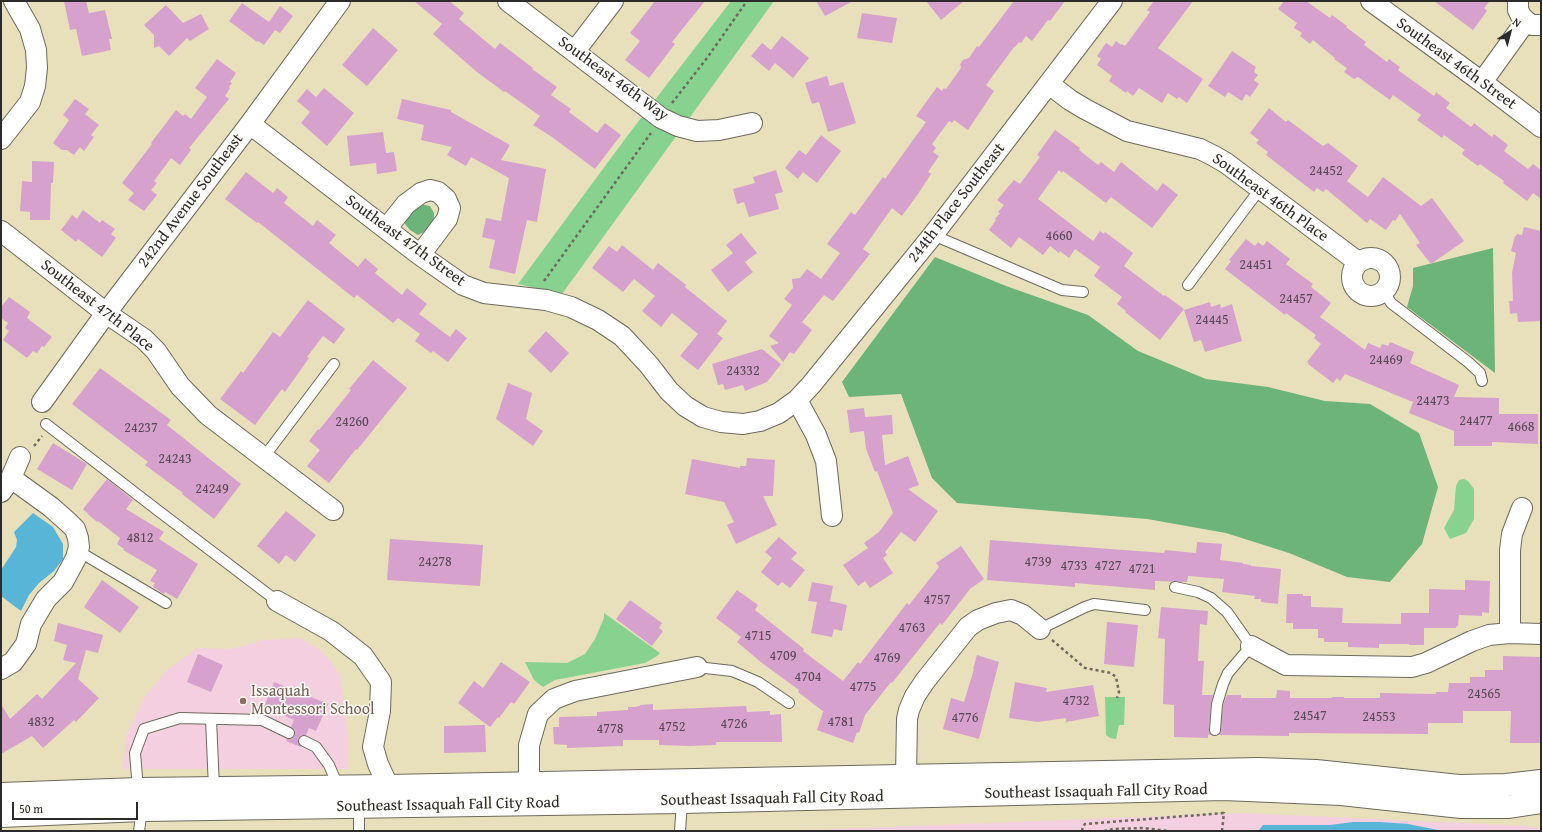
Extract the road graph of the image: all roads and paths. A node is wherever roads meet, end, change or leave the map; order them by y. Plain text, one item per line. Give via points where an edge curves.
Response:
1 (14, 1) edge
2 (508, 1) edge
3 (613, 1) edge
4 (747, 1) edge
5 (1112, 1) edge
6 (1371, 1) edge
7 (1518, 1) edge
8 (338, 2) edge
9 (1534, 23) edge
10 (575, 51) junction
11 (1482, 82) junction
12 (1049, 84) junction
13 (661, 118) junction
14 (752, 123) dead end
15 (250, 124) junction
16 (1541, 127) edge
17 (1, 139) edge
18 (1260, 189) junction
19 (386, 228) junction
20 (1, 231) edge
21 (933, 235) junction
22 (420, 255) junction
23 (1188, 285) dead end
24 (1384, 291) joint
25 (1083, 292) dead end
26 (532, 298) junction
27 (106, 313) junction
28 (334, 364) dead end
29 (1482, 380) dead end
30 (797, 400) junction
31 (42, 402) dead end
32 (46, 424) dead end
33 (20, 457) dead end
34 (264, 457) junction
35 (6, 485) edge
36 (1522, 508) dead end
37 (333, 510) dead end
38 (832, 516) dead end
39 (78, 551) junction
40 (1175, 587) dead end
41 (277, 601) joint
42 (166, 603) dead end
43 (1145, 610) dead end
44 (1040, 629) junction
45 (1510, 632) junction
46 (1541, 634) edge
47 (1251, 646) junction
48 (697, 667) joint
49 (1, 669) edge
50 (1117, 698) dead end
51 (789, 703) dead end
52 (210, 719) junction
53 (1215, 730) dead end
54 (289, 734) dead end
55 (304, 741) dead end
56 (906, 776) junction
57 (1541, 781) edge
58 (529, 783) junction
59 (338, 786) junction
60 (388, 786) junction
61 (214, 788) junction
62 (1, 794) edge
63 (140, 800) junction
64 (682, 802) junction
65 (359, 806) junction
66 (1538, 807) edge
67 (1, 816) edge
68 (139, 831) edge
69 (359, 831) edge
70 (680, 831) edge
71 (1082, 831) edge
72 (1104, 831) edge
73 (1169, 831) edge
74 (1222, 831) edge

1 - 17 street via 30,29 36,50 37,68 30,102
2 - 10 street, Southeast 46th Way
3 - 10 street
4 - 13 path
5 - 12 street, 244th Place Southeast
6 - 11 street, Southeast 46th Street
7 - 9 street via 1521,16
8 - 15 street, 242nd Avenue Southeast
9 - 11 street
10 - 13 street, Southeast 46th Way
11 - 16 street, Southeast 46th Street
12 - 18 street, Southeast 46th Place via 1070,100 1127,131 1200,149 1226,163
12 - 21 street, 244th Place Southeast
13 - 14 street, Southeast 46th Way via 697,131 719,130
13 - 26 path
15 - 19 street, Southeast 47th Street
15 - 27 street, 242nd Avenue Southeast
18 - 23 lane
18 - 24 street, Southeast 46th Place via 1358,262 1370,257 1383,261 1390,273 1388,286
19 - 22 street, Southeast 47th Street
19 - 22 street via 406,204 420,193 430,190 446,198 450,208 447,219
20 - 27 street, Southeast 47th Place
21 - 25 lane via 1062,290
21 - 30 street, 244th Place Southeast
22 - 26 street, Southeast 47th Street via 463,285 484,293
24 - 29 lane via 1391,303 1468,362 1480,373
26 - 30 street, Southeast 47th Street via 571,306 622,336 685,406 703,417 721,422 760,422
27 - 31 street, 242nd Avenue Southeast
27 - 34 street, Southeast 47th Place via 144,339 168,366 180,386 208,415
28 - 34 lane
30 - 38 street via 816,435 826,462
32 - 41 lane
33 - 35 street
34 - 37 street, Southeast 47th Place
35 - 39 street via 51,507 69,522 78,538
36 - 45 street via 1512,534 1510,550
39 - 42 lane
39 - 49 street via 63,582 46,599 31,624 26,644 13,662
40 - 47 lane via 1211,598 1227,612
41 - 60 street via 331,631 363,656 382,682 373,747
43 - 44 lane via 1094,604
44 - 50 path via 1085,668 1111,673 1116,677 1119,692
44 - 56 street via 1023,615 1010,610 990,615 968,627 925,681 909,710
45 - 46 street
45 - 47 street via 1472,641 1412,667 1286,665
47 - 53 lane via 1228,673 1223,684
48 - 51 lane via 732,671 758,682
48 - 58 street via 575,691 554,699 538,714 529,745
52 - 54 lane via 262,720
52 - 61 lane
52 - 63 lane via 180,718 144,728 135,753
55 - 59 lane via 316,747 329,765
56 - 57 street, Southeast Issaquah Fall City Road via 1259,769 1316,771 1459,786
56 - 58 street, Southeast Issaquah Fall City Road
58 - 60 street, Southeast Issaquah Fall City Road
59 - 60 street, Southeast Issaquah Fall City Road
59 - 61 street, Southeast Issaquah Fall City Road
61 - 63 street, Southeast Issaquah Fall City Road
62 - 63 street, Southeast Issaquah Fall City Road
63 - 65 street, Southeast Issaquah Fall City Road
63 - 67 street, Southeast Issaquah Fall City Road
63 - 68 lane
64 - 65 street, Southeast Issaquah Fall City Road
64 - 66 street, Southeast Issaquah Fall City Road via 1224,789 1341,794 1461,807
64 - 70 lane
65 - 69 lane
71 - 74 path via 1085,824 1224,811
72 - 73 path via 1143,828

